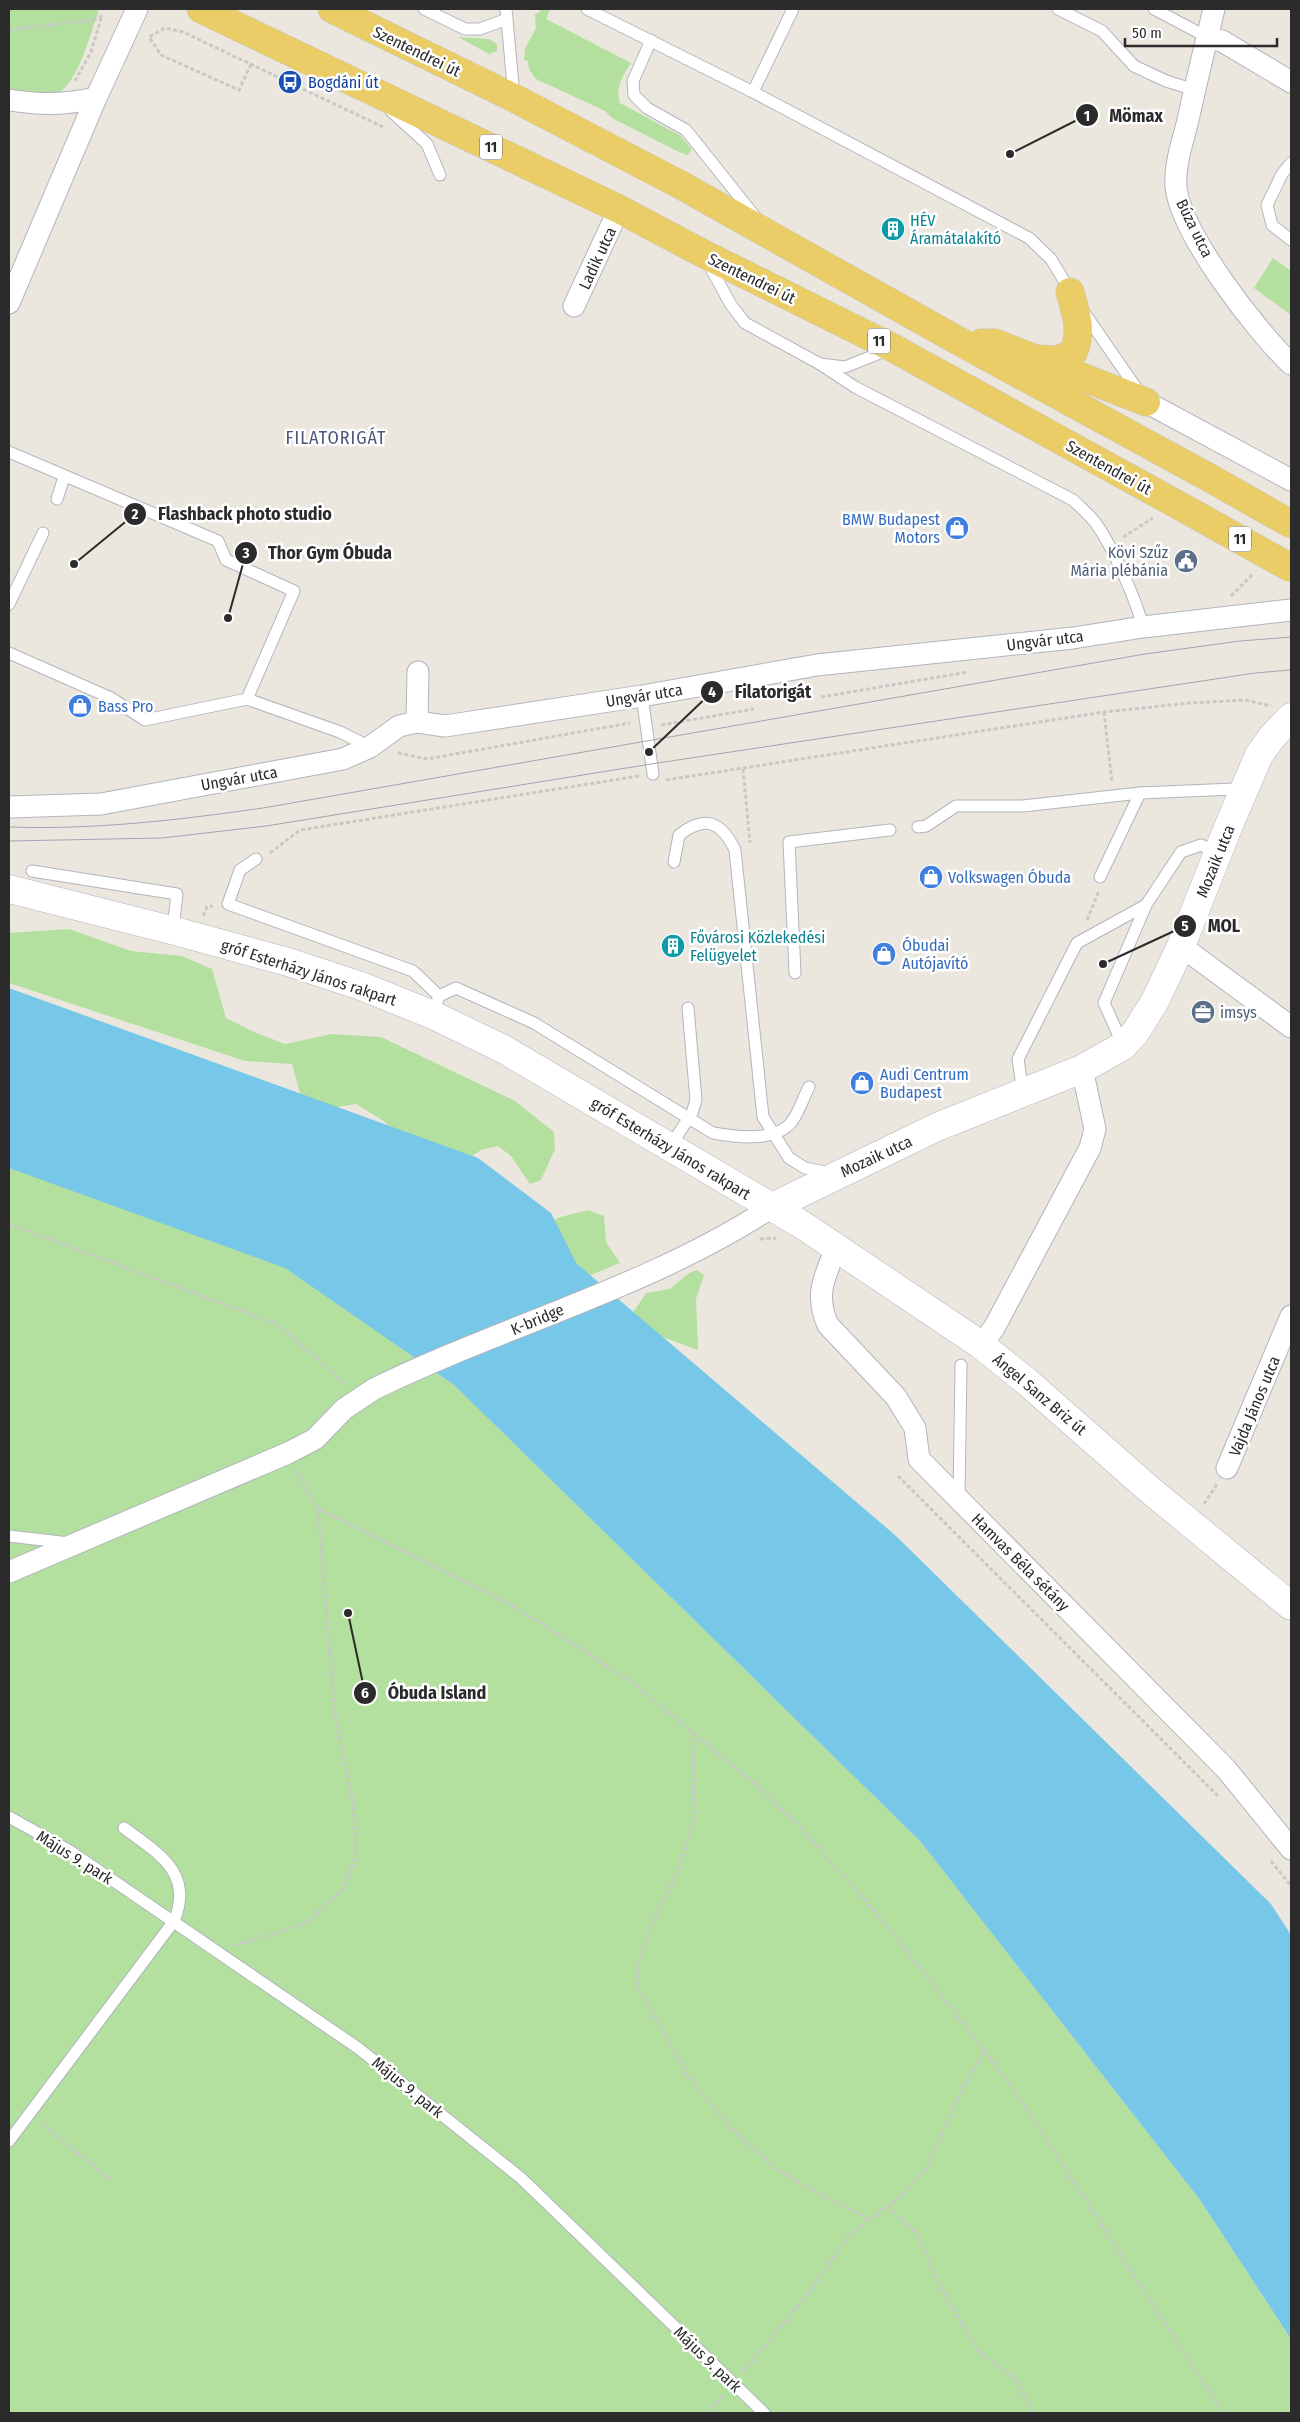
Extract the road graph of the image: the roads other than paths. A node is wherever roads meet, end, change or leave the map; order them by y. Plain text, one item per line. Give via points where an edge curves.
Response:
1 (137, 9) edge
2 (202, 9) edge
3 (332, 9) edge
4 (424, 9) edge
5 (588, 9) edge
6 (793, 9) edge
7 (1058, 9) edge
8 (1154, 9) edge
9 (1214, 9) edge
10 (507, 14) edge
11 (1207, 37) junction
12 (651, 40) junction
13 (1291, 82) edge
14 (362, 84) junction
15 (1195, 90) junction
16 (753, 92) junction
17 (96, 98) junction
18 (514, 98) junction
19 (9, 100) edge
20 (1291, 163) edge
21 (440, 175) dead end
22 (619, 209) junction
23 (767, 232) junction
24 (1291, 240) edge
25 (702, 253) junction
26 (1070, 292) junction
27 (9, 304) edge
28 (574, 306) dead end
29 (964, 344) junction
30 (893, 348) junction
31 (1037, 359) junction
32 (820, 364) junction
33 (1291, 364) edge
34 (1146, 402) junction
35 (9, 452) edge
36 (64, 477) junction
37 (1291, 480) edge
38 (57, 499) dead end
39 (1291, 524) edge
40 (43, 533) dead end
41 (1291, 568) edge
42 (9, 604) edge
43 (1291, 610) edge
44 (1143, 626) junction
45 (9, 653) edge
46 (418, 672) dead end
47 (642, 696) junction
48 (247, 698) junction
49 (1284, 713) edge
50 (417, 722) junction
51 (370, 747) junction
52 (653, 774) road end
53 (1244, 792) junction
54 (1140, 793) junction
55 (9, 808) edge
56 (918, 827) dead end
57 (890, 830) dead end
58 (1218, 852) junction
59 (256, 859) road end
60 (674, 862) dead end
61 (32, 872) dead end
62 (1100, 877) road end
63 (9, 890) edge
64 (1146, 905) junction
65 (175, 931) junction
66 (1189, 952) junction
67 (795, 973) dead end
68 (436, 1006) junction
69 (688, 1008) dead end
70 (1291, 1027) edge
71 (1123, 1046) junction
72 (1082, 1069) junction
73 (808, 1087) dead end
74 (1022, 1093) junction
75 (688, 1118) junction
76 (772, 1134) junction
77 (669, 1148) junction
78 (836, 1174) junction
79 (772, 1207) junction
80 (837, 1246) junction
81 (677, 1260) joint
82 (1291, 1316) edge
83 (981, 1345) junction
84 (961, 1365) dead end
85 (1227, 1468) dead end
86 (959, 1500) junction
87 (9, 1536) edge
88 (76, 1544) junction
89 (9, 1572) edge
90 (1291, 1606) edge
91 (9, 1817) edge
92 (124, 1828) dead end
93 (1291, 1848) edge
94 (174, 1921) junction
95 (9, 2141) edge
96 (764, 2413) edge

1 - 17 street
2 - 14 main road, Szentendrei út / 11
3 - 18 main road, Szentendrei út / 11
4 - 10 lane via 465,29 480,29
5 - 12 lane
6 - 16 lane
7 - 15 lane via 1102,31 1134,66 1166,82
8 - 11 lane
9 - 11 street, Búza utca
10 - 18 lane
11 - 13 street via 1222,41
11 - 15 street, Búza utca
12 - 16 lane
12 - 23 lane via 633,81 634,95 647,108 686,130
14 - 21 lane via 427,144
14 - 22 main road, Szentendrei út / 11
15 - 33 street, Búza utca via 1178,160 1176,187 1182,208 1203,250 1226,285
16 - 26 lane via 1029,238 1051,259
17 - 19 street via 64,104
17 - 27 street
18 - 23 main road, Szentendrei út / 11
20 - 24 lane via 1267,205 1272,225
22 - 25 main road, Szentendrei út / 11
22 - 28 street, Ladik utca
23 - 29 main road, Szentendrei út / 11
25 - 30 main road, Szentendrei út / 11
25 - 32 lane via 731,305 745,323
26 - 31 main road via 1080,326 1073,353 1058,360
26 - 34 lane
29 - 31 main road via 995,343
29 - 39 main road, Szentendrei út / 11, bridge
30 - 32 lane via 845,367
30 - 41 main road, Szentendrei út / 11, bridge
31 - 34 main road
32 - 44 lane via 878,400 1073,500 1096,523 1109,546
34 - 37 street
35 - 36 lane
36 - 38 lane
36 - 48 lane via 218,541 226,560 294,591
40 - 42 lane
43 - 44 street, Ungvár utca
44 - 47 street, Ungvár utca via 1073,638 816,665
45 - 48 lane via 111,698 145,720
46 - 50 street
47 - 50 street, Ungvár utca via 445,726
47 - 52 lane
48 - 51 lane via 340,732
49 - 53 main road, Mozaik utca via 1259,756
50 - 51 street, Ungvár utca via 399,726
51 - 55 street, Ungvár utca via 343,759 206,783 144,798 101,804
53 - 54 lane via 1234,789
53 - 58 main road, Mozaik utca
54 - 56 lane via 1023,806 956,806 926,826
54 - 62 lane
57 - 67 lane via 789,842
58 - 64 lane via 1201,846 1181,852
58 - 66 main road, Mozaik utca
59 - 68 lane via 240,870 228,904 413,971
60 - 76 lane via 679,835 693,824 713,823 727,833 735,850 763,1117
61 - 65 lane via 177,894
63 - 65 main road, gróf Esterházy János rakpart
64 - 71 lane via 1104,1003
64 - 74 lane via 1077,942 1018,1060
65 - 68 main road, gróf Esterházy János rakpart
66 - 70 street
66 - 71 main road, Mozaik utca via 1136,1033
68 - 75 lane via 456,988 534,1023
68 - 77 main road, gróf Esterházy János rakpart
69 - 75 lane via 696,1100
71 - 72 main road, Mozaik utca
72 - 74 main road, Mozaik utca
72 - 83 street via 1094,1129 1090,1148 994,1328
73 - 76 lane via 790,1123
74 - 78 main road, Mozaik utca via 937,1127
75 - 76 lane via 713,1133 732,1136
75 - 77 lane
76 - 78 lane via 789,1158 805,1168
77 - 79 main road, gróf Esterházy János rakpart
78 - 79 main road, Mozaik utca
79 - 80 main road, Ángel Sanz Briz út
79 - 81 street, Mozaik utca via 740,1228
80 - 83 main road, Ángel Sanz Briz út
80 - 86 street, Hamvas Béla sétány via 820,1296 828,1325 896,1397 915,1428 919,1459
81 - 88 street, K-bridge via 397,1378 360,1397 315,1439 288,1453
82 - 85 street, Vajda János utca
83 - 90 main road, Ángel Sanz Briz út
84 - 86 lane
86 - 93 street, Hamvas Béla sétány via 1226,1769
87 - 88 lane
88 - 89 street, K-bridge
91 - 94 lane, Május 9. park via 70,1851
92 - 94 lane via 166,1859 177,1876 181,1906
94 - 95 lane
94 - 96 lane, Május 9. park via 358,2048 521,2178

